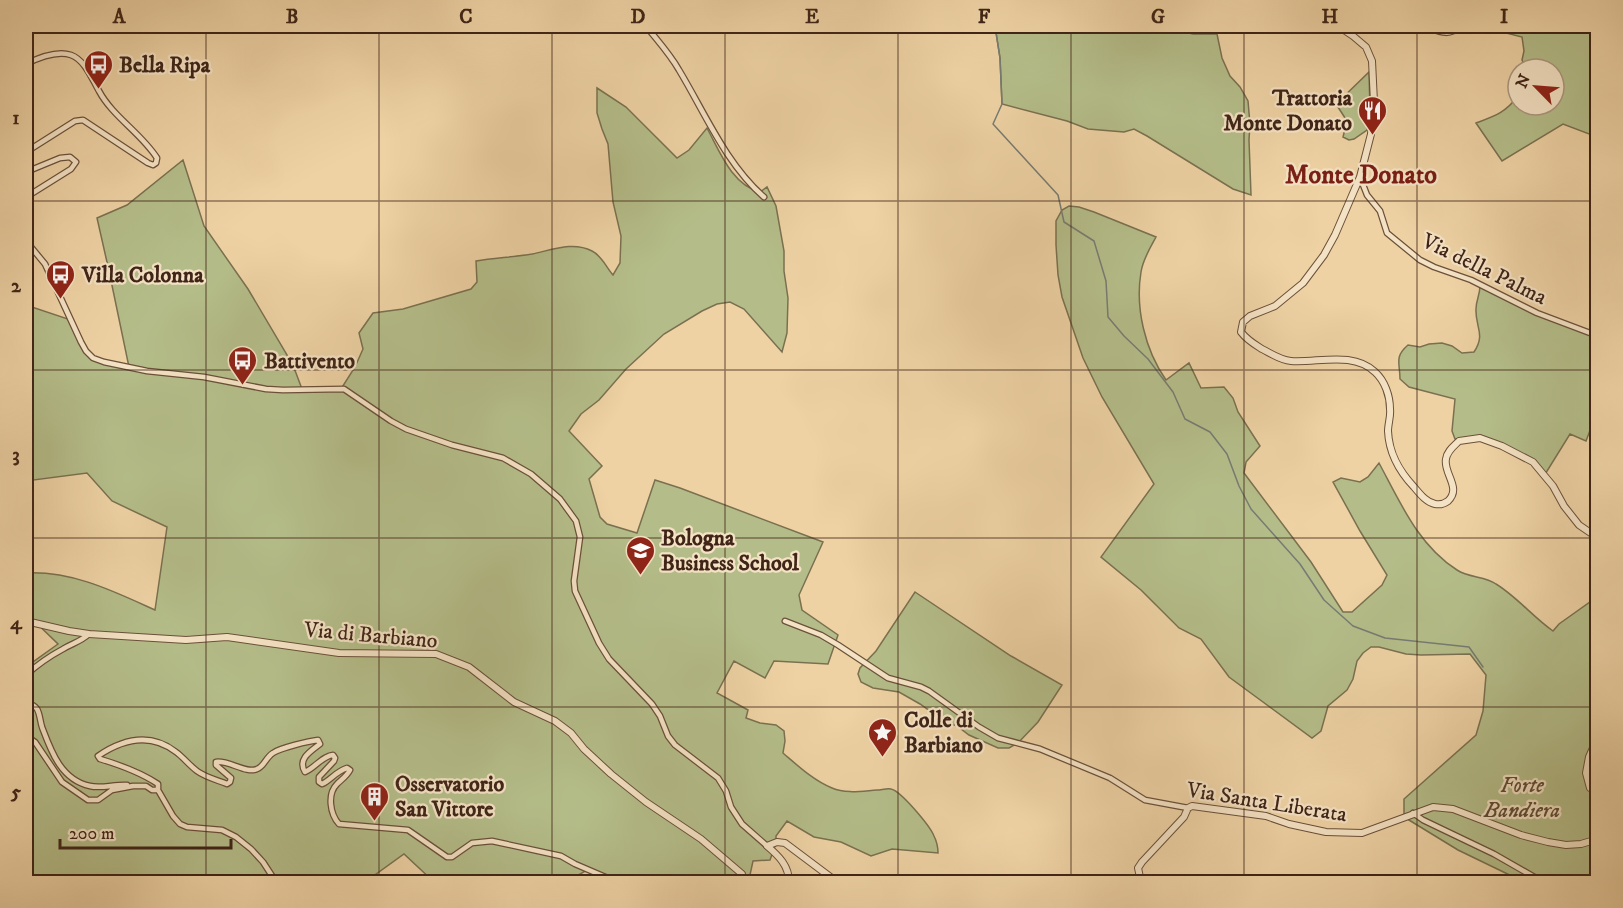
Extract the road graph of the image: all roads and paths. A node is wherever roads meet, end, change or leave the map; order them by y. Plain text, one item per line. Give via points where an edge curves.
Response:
1 (646, 26) edge
2 (1338, 26) edge
3 (1368, 26) edge
4 (1393, 26) edge
5 (1423, 26) edge
6 (1461, 26) edge
7 (26, 64) edge
8 (26, 152) edge
9 (26, 172) edge
10 (1360, 177) junction
11 (764, 197) dead end
12 (26, 200) edge
13 (26, 241) edge
14 (1598, 336) edge
15 (1598, 538) edge
16 (26, 621) edge
17 (785, 621) dead end
18 (89, 634) junction
19 (26, 675) edge
20 (26, 701) edge
21 (26, 736) edge
22 (1598, 736) edge
23 (133, 786) junction
24 (158, 790) junction
25 (1598, 792) edge
26 (1188, 808) junction
27 (1413, 813) junction
28 (1598, 839) edge
29 (767, 846) junction
30 (276, 882) edge
31 (617, 882) edge
32 (742, 882) edge
33 (789, 882) edge
34 (837, 882) edge
35 (1141, 882) edge
36 (1543, 882) edge

1 - 11 street via 679,69 733,160
2 - 10 street via 1366,47 1372,61 1371,134
3 - 4 street
5 - 6 street via 1447,33
7 - 8 street via 56,54 71,55 82,63 108,105 157,158 153,165 148,163 83,120 75,121
9 - 12 street via 60,158 70,157 76,162
10 - 14 street, Via della Palma via 1367,195 1380,211 1387,233 1420,260
10 - 15 street via 1335,235 1303,283 1275,306 1250,316 1243,322 1241,332 1279,358 1347,360 1375,371 1386,387 1392,454 1400,471 1427,501 1445,503 1452,497 1454,485 1445,460 1449,451 1459,441 1480,438 1533,462 1579,525
13 - 29 street via 45,264 81,342 93,358 147,371 266,389 344,389 406,429 503,458 539,480 576,521 580,537 575,591 599,643 652,704 675,745 718,778 735,815
16 - 18 street, Via di Barbiano
17 - 26 street, Via Santa Liberata via 829,640 888,678 929,691 998,738 1040,749 1110,778 1145,800
18 - 19 street
18 - 32 street, Via di Barbiano via 227,637 339,652 436,654 469,667 514,702 555,721 611,774 701,838 742,874
20 - 23 street via 36,708 62,770 74,780 89,786
21 - 23 street via 35,742 62,782 88,800
22 - 25 street via 1586,773 1590,788
23 - 24 street
24 - 30 street via 180,824 222,830 236,837 251,849
24 - 31 street via 158,784 147,777 98,756 126,741 145,738 162,743 199,772 227,784 231,778 216,762 254,770 273,753 318,740 320,744 302,763 305,772 330,755 334,761 319,782 324,783 337,771 350,770 335,785 330,799 339,824 408,830 447,857 472,843 492,841 561,856
26 - 27 street, Via Santa Liberata via 1266,816 1326,832 1362,833
26 - 35 street via 1184,818 1138,868
27 - 28 street, Via Santa Liberata via 1433,807 1453,810 1548,842 1581,844
27 - 36 street
29 - 33 street via 784,863
29 - 34 street via 784,843

